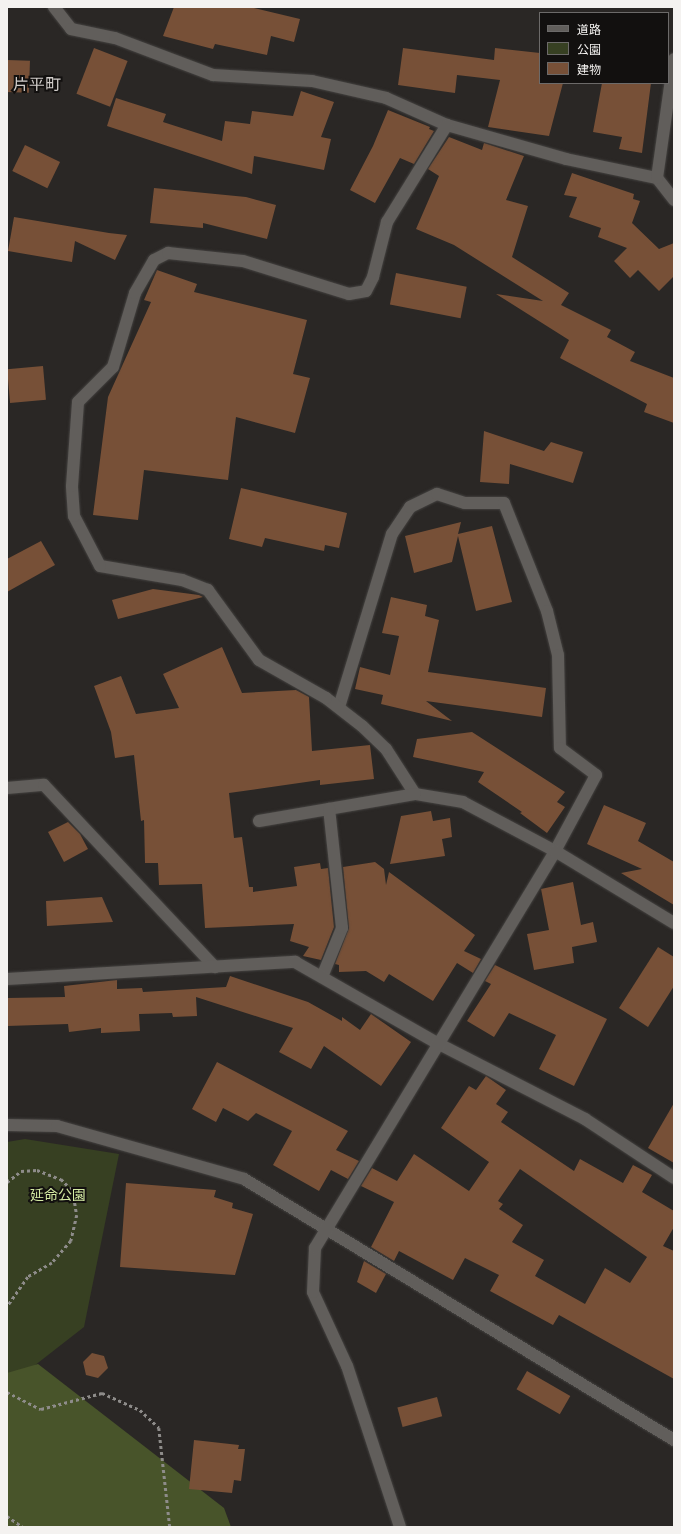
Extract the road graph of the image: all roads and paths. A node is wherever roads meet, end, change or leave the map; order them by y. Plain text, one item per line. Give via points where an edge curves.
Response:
1 (54, 7) edge
2 (674, 59) edge
3 (447, 125) junction
4 (657, 178) junction
5 (674, 200) edge
6 (339, 707) junction
7 (7, 788) edge
8 (415, 794) junction
9 (329, 809) junction
10 (259, 821) dead end
11 (555, 852) junction
12 (674, 923) edge
13 (215, 967) junction
14 (322, 977) junction
15 (7, 979) edge
16 (439, 1044) junction
17 (7, 1125) edge
18 (674, 1178) edge
19 (7, 1182) edge
20 (328, 1230) junction
21 (7, 1307) edge
22 (7, 1392) edge
23 (674, 1440) edge
24 (7, 1516) edge
25 (23, 1527) edge
26 (170, 1527) edge
27 (400, 1527) edge

1 - 3 street via 71,29 115,38 213,75 312,81 386,98
2 - 4 street
3 - 4 street via 566,159
3 - 6 street via 387,222 373,277 366,291 349,294 243,261 168,253 154,260 135,293 114,367 78,402 72,486 74,516 100,566 182,580 208,590 259,660
4 - 5 street
6 - 8 street via 386,749
6 - 11 street via 392,534 410,507 437,494 465,503 504,503 547,611 558,655 560,748 596,776
7 - 13 street via 44,785
8 - 9 street
8 - 11 street via 463,802
9 - 10 street
9 - 14 street via 342,928
11 - 12 street
11 - 16 street
13 - 14 street via 295,962
13 - 15 street
14 - 16 street
16 - 18 street via 585,1120
16 - 20 street
17 - 20 street via 57,1126 244,1179
19 - 21 path via 21,1171 37,1170 61,1179 73,1191 77,1215 71,1241 52,1263 28,1277
20 - 23 street
20 - 27 street via 315,1248 313,1292 347,1366
22 - 26 path via 41,1409 102,1393 140,1410 159,1428
24 - 25 path

